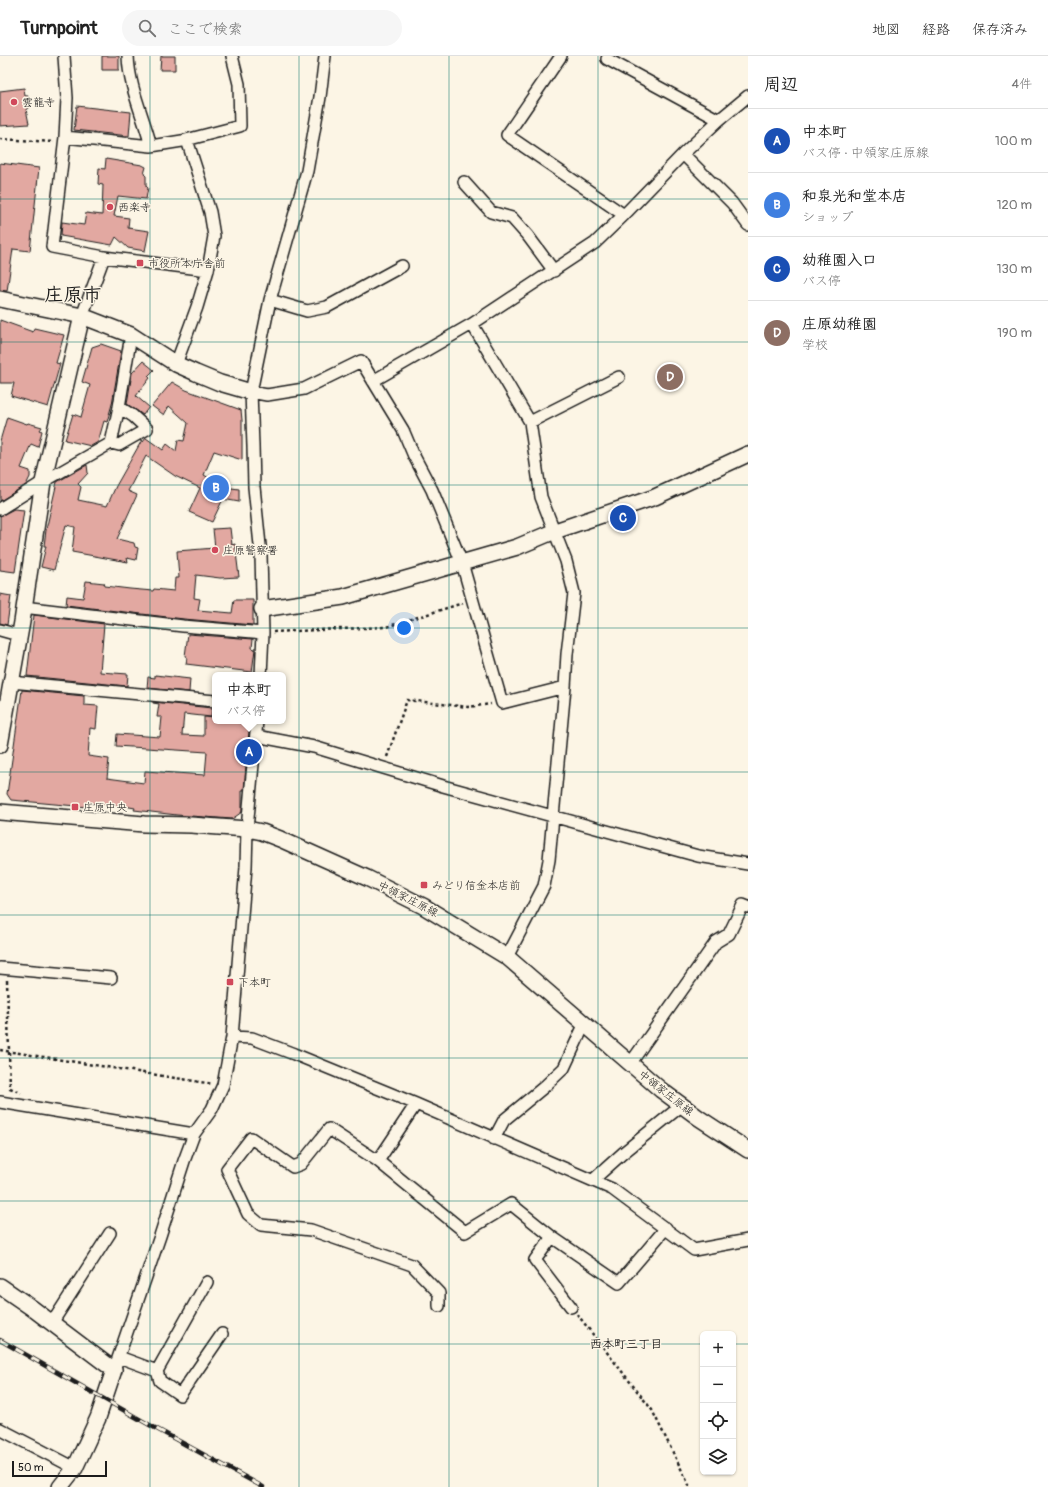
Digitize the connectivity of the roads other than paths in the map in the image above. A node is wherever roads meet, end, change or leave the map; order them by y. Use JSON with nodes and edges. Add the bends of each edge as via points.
{"nodes":[{"id":1,"x":64,"y":56,"type":"edge"},
{"id":2,"x":128,"y":56,"type":"edge"},
{"id":3,"x":232,"y":56,"type":"edge"},
{"id":4,"x":325,"y":56,"type":"edge"},
{"id":5,"x":561,"y":56,"type":"edge"},
{"id":6,"x":607,"y":59,"type":"dead end"},
{"id":7,"x":748,"y":96,"type":"edge"},
{"id":8,"x":719,"y":120,"type":"junction"},
{"id":9,"x":65,"y":140,"type":"junction"},
{"id":10,"x":187,"y":140,"type":"junction"},
{"id":11,"x":151,"y":146,"type":"junction"},
{"id":12,"x":683,"y":154,"type":"junction"},
{"id":13,"x":464,"y":182,"type":"dead end"},
{"id":14,"x":624,"y":215,"type":"junction"},
{"id":15,"x":748,"y":225,"type":"edge"},
{"id":16,"x":104,"y":257,"type":"junction"},
{"id":17,"x":402,"y":266,"type":"dead end"},
{"id":18,"x":208,"y":270,"type":"junction"},
{"id":19,"x":554,"y":271,"type":"junction"},
{"id":20,"x":0,"y":299,"type":"edge"},
{"id":21,"x":270,"y":300,"type":"junction"},
{"id":22,"x":82,"y":316,"type":"junction"},
{"id":23,"x":472,"y":324,"type":"junction"},
{"id":24,"x":130,"y":335,"type":"junction"},
{"id":25,"x":176,"y":364,"type":"junction"},
{"id":26,"x":619,"y":377,"type":"dead end"},
{"id":27,"x":373,"y":381,"type":"junction"},
{"id":28,"x":250,"y":392,"type":"junction"},
{"id":29,"x":119,"y":407,"type":"junction"},
{"id":30,"x":530,"y":422,"type":"junction"},
{"id":31,"x":111,"y":443,"type":"junction"},
{"id":32,"x":748,"y":454,"type":"edge"},
{"id":33,"x":43,"y":482,"type":"junction"},
{"id":34,"x":0,"y":509,"type":"edge"},
{"id":35,"x":555,"y":531,"type":"junction"},
{"id":36,"x":462,"y":563,"type":"junction"},
{"id":37,"x":23,"y":607,"type":"junction"},
{"id":38,"x":262,"y":609,"type":"junction"},
{"id":39,"x":0,"y":630,"type":"edge"},
{"id":40,"x":263,"y":632,"type":"junction"},
{"id":41,"x":18,"y":635,"type":"junction"},
{"id":42,"x":261,"y":672,"type":"edge"},
{"id":43,"x":11,"y":682,"type":"junction"},
{"id":44,"x":565,"y":687,"type":"junction"},
{"id":45,"x":212,"y":701,"type":"edge"},
{"id":46,"x":257,"y":724,"type":"edge"},
{"id":47,"x":256,"y":736,"type":"junction"},
{"id":48,"x":0,"y":745,"type":"edge"},
{"id":49,"x":0,"y":812,"type":"edge"},
{"id":50,"x":553,"y":816,"type":"junction"},
{"id":51,"x":247,"y":829,"type":"junction"},
{"id":52,"x":748,"y":864,"type":"edge"},
{"id":53,"x":748,"y":907,"type":"edge"},
{"id":54,"x":507,"y":957,"type":"junction"},
{"id":55,"x":4,"y":969,"type":"edge"},
{"id":56,"x":111,"y":978,"type":"dead end"},
{"id":57,"x":585,"y":1024,"type":"junction"},
{"id":58,"x":232,"y":1037,"type":"junction"},
{"id":59,"x":630,"y":1064,"type":"junction"},
{"id":60,"x":0,"y":1102,"type":"edge"},
{"id":61,"x":416,"y":1104,"type":"junction"},
{"id":62,"x":682,"y":1106,"type":"junction"},
{"id":63,"x":194,"y":1134,"type":"junction"},
{"id":64,"x":494,"y":1139,"type":"junction"},
{"id":65,"x":748,"y":1150,"type":"edge"},
{"id":66,"x":378,"y":1161,"type":"junction"},
{"id":67,"x":593,"y":1180,"type":"junction"},
{"id":68,"x":666,"y":1228,"type":"junction"},
{"id":69,"x":110,"y":1233,"type":"dead end"},
{"id":70,"x":552,"y":1237,"type":"junction"},
{"id":71,"x":748,"y":1240,"type":"edge"},
{"id":72,"x":207,"y":1282,"type":"dead end"},
{"id":73,"x":0,"y":1286,"type":"edge"},
{"id":74,"x":439,"y":1306,"type":"dead end"},
{"id":75,"x":571,"y":1307,"type":"road end"},
{"id":76,"x":52,"y":1323,"type":"junction"},
{"id":77,"x":222,"y":1334,"type":"dead end"},
{"id":78,"x":117,"y":1364,"type":"junction"},
{"id":79,"x":157,"y":1371,"type":"junction"},
{"id":80,"x":0,"y":1429,"type":"edge"},
{"id":81,"x":75,"y":1468,"type":"junction"},
{"id":82,"x":60,"y":1487,"type":"edge"}],
"edges":[{"from":1,"to":9,"type":"street","via":[[67,98]]},
{"from":2,"to":11,"type":"street","via":[[129,72]]},
{"from":3,"to":10,"type":"street","via":[[239,84],[240,126]]},
{"from":4,"to":21,"type":"street","via":[[307,171]]},
{"from":5,"to":14,"type":"street","via":[[507,134]]},
{"from":6,"to":8,"type":"street"},
{"from":7,"to":8,"type":"street"},
{"from":8,"to":12,"type":"street"},
{"from":9,"to":11,"type":"street"},
{"from":9,"to":16,"type":"street","via":[[52,247]]},
{"from":10,"to":11,"type":"street"},
{"from":10,"to":18,"type":"street","via":[[210,212],[214,236]]},
{"from":12,"to":14,"type":"street"},
{"from":12,"to":15,"type":"street","via":[[732,203]]},
{"from":13,"to":19,"type":"street","via":[[491,212],[512,218]]},
{"from":14,"to":19,"type":"street","via":[[595,243]]},
{"from":16,"to":18,"type":"street"},
{"from":16,"to":22,"type":"street"},
{"from":17,"to":21,"type":"street","via":[[327,307],[307,311]]},
{"from":18,"to":25,"type":"street"},
{"from":19,"to":23,"type":"street"},
{"from":20,"to":22,"type":"street"},
{"from":21,"to":28,"type":"street"},
{"from":22,"to":24,"type":"street"},
{"from":22,"to":33,"type":"street"},
{"from":23,"to":27,"type":"street"},
{"from":23,"to":30,"type":"street"},
{"from":24,"to":25,"type":"street"},
{"from":24,"to":29,"type":"street"},
{"from":25,"to":28,"type":"street","via":[[220,383]]},
{"from":26,"to":30,"type":"street"},
{"from":27,"to":28,"type":"street","via":[[361,361],[304,389],[268,395]]},
{"from":27,"to":36,"type":"street","via":[[403,430],[432,490]]},
{"from":28,"to":38,"type":"street"},
{"from":29,"to":31,"type":"street"},
{"from":29,"to":31,"type":"street","via":[[147,429],[119,445]]},
{"from":30,"to":35,"type":"street","via":[[541,497]]},
{"from":31,"to":33,"type":"street"},
{"from":32,"to":35,"type":"street","via":[[655,497]]},
{"from":33,"to":34,"type":"street"},
{"from":33,"to":37,"type":"street"},
{"from":35,"to":36,"type":"street","via":[[517,547]]},
{"from":35,"to":44,"type":"street","via":[[574,593]]},
{"from":36,"to":38,"type":"street","via":[[343,597]]},
{"from":36,"to":44,"type":"street","via":[[502,703]]},
{"from":37,"to":40,"type":"street","via":[[183,626]]},
{"from":37,"to":41,"type":"street"},
{"from":38,"to":40,"type":"street"},
{"from":39,"to":41,"type":"street"},
{"from":40,"to":42,"type":"street"},
{"from":41,"to":43,"type":"street"},
{"from":43,"to":45,"type":"street"},
{"from":43,"to":48,"type":"street"},
{"from":44,"to":50,"type":"street"},
{"from":46,"to":47,"type":"street"},
{"from":47,"to":50,"type":"street","via":[[314,747]]},
{"from":47,"to":51,"type":"street"},
{"from":49,"to":51,"type":"street","name":"中領家庄原線","via":[[115,822]]},
{"from":50,"to":52,"type":"street","via":[[698,856]]},
{"from":50,"to":54,"type":"street","via":[[544,886]]},
{"from":51,"to":54,"type":"street","name":"中領家庄原線","via":[[280,839],[367,878],[423,906]]},
{"from":51,"to":58,"type":"street"},
{"from":53,"to":59,"type":"street","via":[[743,905],[729,934],[716,942]]},
{"from":54,"to":57,"type":"street","name":"中領家庄原線"},
{"from":55,"to":56,"type":"street"},
{"from":57,"to":59,"type":"street","name":"中領家庄原線"},
{"from":57,"to":64,"type":"street","via":[[564,1068],[504,1120]]},
{"from":58,"to":61,"type":"street","via":[[252,1038]]},
{"from":58,"to":63,"type":"street","via":[[223,1085],[212,1109]]},
{"from":59,"to":62,"type":"street","name":"中領家庄原線"},
{"from":60,"to":63,"type":"street"},
{"from":61,"to":64,"type":"street"},
{"from":61,"to":66,"type":"street"},
{"from":62,"to":65,"type":"street","name":"中領家庄原線"},
{"from":62,"to":67,"type":"street"},
{"from":63,"to":78,"type":"street"},
{"from":64,"to":67,"type":"street"},
{"from":66,"to":70,"type":"street","via":[[465,1232],[511,1204]]},
{"from":66,"to":74,"type":"street","via":[[329,1129],[301,1164],[293,1166],[251,1138],[227,1169],[248,1214],[261,1225],[311,1230],[412,1265],[439,1294]]},
{"from":67,"to":68,"type":"street","via":[[612,1189]]},
{"from":68,"to":70,"type":"street","via":[[619,1283]]},
{"from":68,"to":71,"type":"street","via":[[694,1250]]},
{"from":69,"to":76,"type":"street"},
{"from":70,"to":75,"type":"street","via":[[535,1260]]},
{"from":72,"to":79,"type":"street"},
{"from":73,"to":76,"type":"street"},
{"from":76,"to":78,"type":"street"},
{"from":77,"to":79,"type":"street","via":[[180,1395],[160,1381]]},
{"from":78,"to":79,"type":"street"},
{"from":78,"to":81,"type":"street","via":[[98,1418]]},
{"from":80,"to":81,"type":"street"},
{"from":81,"to":82,"type":"street"}]}
